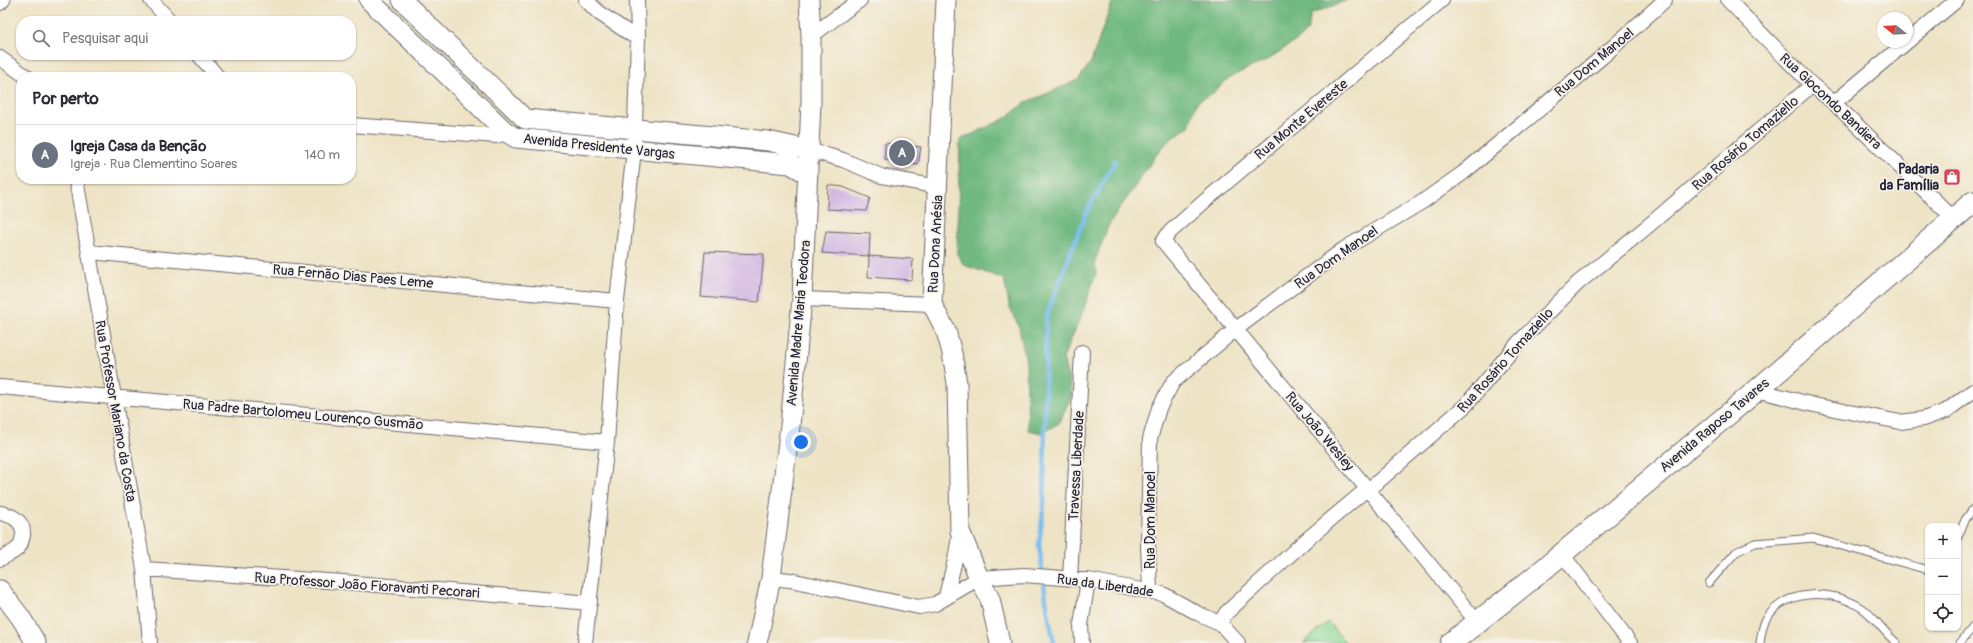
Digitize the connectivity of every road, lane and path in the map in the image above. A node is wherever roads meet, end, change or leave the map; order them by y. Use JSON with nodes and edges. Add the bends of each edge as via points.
{"nodes":[{"id":1,"x":3,"y":0,"type":"edge"},
{"id":2,"x":151,"y":0,"type":"edge"},
{"id":3,"x":369,"y":0,"type":"edge"},
{"id":4,"x":402,"y":0,"type":"edge"},
{"id":5,"x":586,"y":0,"type":"edge"},
{"id":6,"x":637,"y":0,"type":"edge"},
{"id":7,"x":809,"y":0,"type":"edge"},
{"id":8,"x":860,"y":0,"type":"edge"},
{"id":9,"x":946,"y":0,"type":"edge"},
{"id":10,"x":1442,"y":0,"type":"edge"},
{"id":11,"x":1665,"y":0,"type":"edge"},
{"id":12,"x":1728,"y":0,"type":"edge"},
{"id":13,"x":1957,"y":0,"type":"edge"},
{"id":14,"x":0,"y":3,"type":"edge"},
{"id":15,"x":165,"y":16,"type":"edge"},
{"id":16,"x":811,"y":36,"type":"junction"},
{"id":17,"x":638,"y":39,"type":"junction"},
{"id":18,"x":0,"y":58,"type":"edge"},
{"id":19,"x":203,"y":60,"type":"edge"},
{"id":20,"x":20,"y":72,"type":"edge"},
{"id":21,"x":214,"y":72,"type":"edge"},
{"id":22,"x":1812,"y":85,"type":"junction"},
{"id":23,"x":1834,"y":103,"type":"junction"},
{"id":24,"x":356,"y":125,"type":"edge"},
{"id":25,"x":635,"y":129,"type":"junction"},
{"id":26,"x":506,"y":132,"type":"junction"},
{"id":27,"x":634,"y":150,"type":"junction"},
{"id":28,"x":809,"y":150,"type":"junction"},
{"id":29,"x":808,"y":174,"type":"junction"},
{"id":30,"x":77,"y":184,"type":"edge"},
{"id":31,"x":938,"y":186,"type":"junction"},
{"id":32,"x":1973,"y":202,"type":"edge"},
{"id":33,"x":1954,"y":218,"type":"junction"},
{"id":34,"x":1163,"y":242,"type":"joint"},
{"id":35,"x":89,"y":252,"type":"junction"},
{"id":36,"x":802,"y":299,"type":"junction"},
{"id":37,"x":617,"y":301,"type":"junction"},
{"id":38,"x":932,"y":304,"type":"junction"},
{"id":39,"x":1236,"y":329,"type":"junction"},
{"id":40,"x":1082,"y":352,"type":"dead end"},
{"id":41,"x":0,"y":387,"type":"edge"},
{"id":42,"x":1757,"y":390,"type":"junction"},
{"id":43,"x":1973,"y":391,"type":"edge"},
{"id":44,"x":113,"y":396,"type":"junction"},
{"id":45,"x":607,"y":442,"type":"junction"},
{"id":46,"x":1368,"y":488,"type":"junction"},
{"id":47,"x":1973,"y":509,"type":"edge"},
{"id":48,"x":0,"y":513,"type":"edge"},
{"id":49,"x":960,"y":531,"type":"junction"},
{"id":50,"x":1961,"y":531,"type":"edge"},
{"id":51,"x":1562,"y":554,"type":"junction"},
{"id":52,"x":0,"y":559,"type":"edge"},
{"id":53,"x":144,"y":569,"type":"junction"},
{"id":54,"x":1925,"y":570,"type":"edge"},
{"id":55,"x":771,"y":578,"type":"junction"},
{"id":56,"x":979,"y":578,"type":"junction"},
{"id":57,"x":1064,"y":579,"type":"junction"},
{"id":58,"x":1088,"y":580,"type":"junction"},
{"id":59,"x":1709,"y":583,"type":"dead end"},
{"id":60,"x":0,"y":590,"type":"edge"},
{"id":61,"x":1150,"y":590,"type":"junction"},
{"id":62,"x":946,"y":596,"type":"junction"},
{"id":63,"x":590,"y":603,"type":"junction"},
{"id":64,"x":1477,"y":622,"type":"junction"},
{"id":65,"x":1220,"y":623,"type":"junction"},
{"id":66,"x":1973,"y":627,"type":"edge"},
{"id":67,"x":36,"y":643,"type":"edge"},
{"id":68,"x":150,"y":643,"type":"edge"},
{"id":69,"x":585,"y":643,"type":"edge"},
{"id":70,"x":757,"y":643,"type":"edge"},
{"id":71,"x":1000,"y":643,"type":"edge"},
{"id":72,"x":1082,"y":643,"type":"edge"},
{"id":73,"x":1238,"y":643,"type":"edge"},
{"id":74,"x":1451,"y":643,"type":"edge"},
{"id":75,"x":1630,"y":643,"type":"edge"},
{"id":76,"x":1760,"y":643,"type":"edge"},
{"id":77,"x":1896,"y":643,"type":"edge"},
{"id":78,"x":1960,"y":643,"type":"edge"}],
"edges":[{"from":1,"to":14,"type":"street"},
{"from":2,"to":15,"type":"street"},
{"from":3,"to":26,"type":"street","name":"Avenida Presidente Vargas"},
{"from":4,"to":25,"type":"street","name":"Avenida Presidente Vargas","via":[[525,119]]},
{"from":5,"to":17,"type":"street","via":[[599,13]]},
{"from":6,"to":17,"type":"street"},
{"from":7,"to":16,"type":"street","name":"Avenida Madre Maria Teodora"},
{"from":8,"to":16,"type":"street"},
{"from":9,"to":31,"type":"street","name":"Rua Dona Anésia"},
{"from":10,"to":34,"type":"street","name":"Rua Monte Evereste","via":[[1206,200],[1170,232]]},
{"from":11,"to":39,"type":"street","name":"Rua Dom Manoel","via":[[1602,57],[1463,173],[1422,202],[1344,249]]},
{"from":12,"to":22,"type":"street","name":"Rua Giocondo Bandiera"},
{"from":13,"to":23,"type":"street"},
{"from":16,"to":28,"type":"street","name":"Avenida Madre Maria Teodora"},
{"from":17,"to":25,"type":"street"},
{"from":18,"to":20,"type":"street"},
{"from":19,"to":21,"type":"street"},
{"from":22,"to":23,"type":"street","name":"Rua Giocondo Bandiera"},
{"from":22,"to":46,"type":"street","name":"Rua Rosário Tomaziello","via":[[1578,283],[1519,342],[1466,405]]},
{"from":23,"to":33,"type":"street","name":"Rua Giocondo Bandiera"},
{"from":24,"to":26,"type":"street","via":[[497,136]]},
{"from":25,"to":27,"type":"street"},
{"from":25,"to":28,"type":"street","name":"Avenida Presidente Vargas","via":[[768,141]]},
{"from":26,"to":27,"type":"street","name":"Avenida Presidente Vargas","via":[[522,140]]},
{"from":27,"to":29,"type":"street","name":"Avenida Presidente Vargas","via":[[790,164]]},
{"from":27,"to":37,"type":"street"},
{"from":28,"to":29,"type":"street","name":"Avenida Madre Maria Teodora"},
{"from":28,"to":31,"type":"street","via":[[843,160],[881,176]]},
{"from":29,"to":36,"type":"street","name":"Avenida Madre Maria Teodora"},
{"from":30,"to":35,"type":"street","name":"Rua Professor Mariano da Costa"},
{"from":31,"to":38,"type":"street","name":"Rua Dona Anésia"},
{"from":32,"to":33,"type":"main road","name":"Avenida Raposo Tavares"},
{"from":33,"to":42,"type":"main road","name":"Avenida Raposo Tavares"},
{"from":34,"to":39,"type":"street","name":"Rua João Wesley"},
{"from":35,"to":37,"type":"street","name":"Rua Fernão Dias Paes Leme"},
{"from":35,"to":44,"type":"street","name":"Rua Professor Mariano da Costa"},
{"from":36,"to":38,"type":"street"},
{"from":36,"to":55,"type":"street","name":"Avenida Madre Maria Teodora","via":[[790,426]]},
{"from":37,"to":45,"type":"street"},
{"from":38,"to":49,"type":"street","name":"Rua Dona Anésia","via":[[946,331],[957,382]]},
{"from":39,"to":46,"type":"street","name":"Rua João Wesley"},
{"from":39,"to":61,"type":"street","name":"Rua Dom Manoel","via":[[1173,382],[1159,408],[1150,438]]},
{"from":40,"to":57,"type":"street","name":"Travessa Liberdade"},
{"from":41,"to":44,"type":"street","name":"Rua Padre Bartolomeu Lourenço Gusmão"},
{"from":42,"to":43,"type":"street","via":[[1814,405],[1900,422],[1946,412]]},
{"from":42,"to":51,"type":"main road","name":"Avenida Raposo Tavares"},
{"from":44,"to":45,"type":"street","name":"Rua Padre Bartolomeu Lourenço Gusmão"},
{"from":44,"to":53,"type":"street","name":"Rua Professor Mariano da Costa"},
{"from":45,"to":63,"type":"street"},
{"from":46,"to":64,"type":"street","name":"Rua João Wesley"},
{"from":46,"to":65,"type":"street","name":"Rua Rosário Tomaziello","via":[[1226,613]]},
{"from":47,"to":50,"type":"lane"},
{"from":48,"to":52,"type":"street","via":[[13,516],[23,528],[22,541],[17,549]]},
{"from":49,"to":56,"type":"street","name":"Rua Dona Anésia"},
{"from":49,"to":62,"type":"street","name":"Rua Dona Anésia"},
{"from":51,"to":64,"type":"main road","name":"Avenida Raposo Tavares"},
{"from":51,"to":75,"type":"street"},
{"from":53,"to":63,"type":"street","name":"Rua Professor João Fioravanti Pecorari","via":[[343,582]]},
{"from":53,"to":68,"type":"street","name":"Rua Professor Mariano da Costa"},
{"from":54,"to":59,"type":"lane","via":[[1813,538],[1755,543],[1736,552]]},
{"from":55,"to":62,"type":"street","via":[[919,607],[935,604]]},
{"from":55,"to":70,"type":"street","name":"Avenida Madre Maria Teodora"},
{"from":56,"to":57,"type":"street","name":"Rua da Liberdade","via":[[1024,576]]},
{"from":56,"to":62,"type":"street"},
{"from":56,"to":71,"type":"street","name":"Rua Dona Anésia","via":[[990,599]]},
{"from":57,"to":58,"type":"street","name":"Rua da Liberdade"},
{"from":58,"to":61,"type":"street","name":"Rua da Liberdade"},
{"from":58,"to":72,"type":"street","via":[[1081,625]]},
{"from":60,"to":67,"type":"street"},
{"from":61,"to":65,"type":"street","name":"Rua da Liberdade"},
{"from":63,"to":69,"type":"street"},
{"from":64,"to":74,"type":"main road","name":"Avenida Raposo Tavares"},
{"from":65,"to":73,"type":"street","name":"Rua da Liberdade"},
{"from":66,"to":78,"type":"lane"},
{"from":76,"to":77,"type":"lane","via":[[1765,620],[1774,609],[1790,598],[1818,594],[1844,600],[1862,608]]}]}
